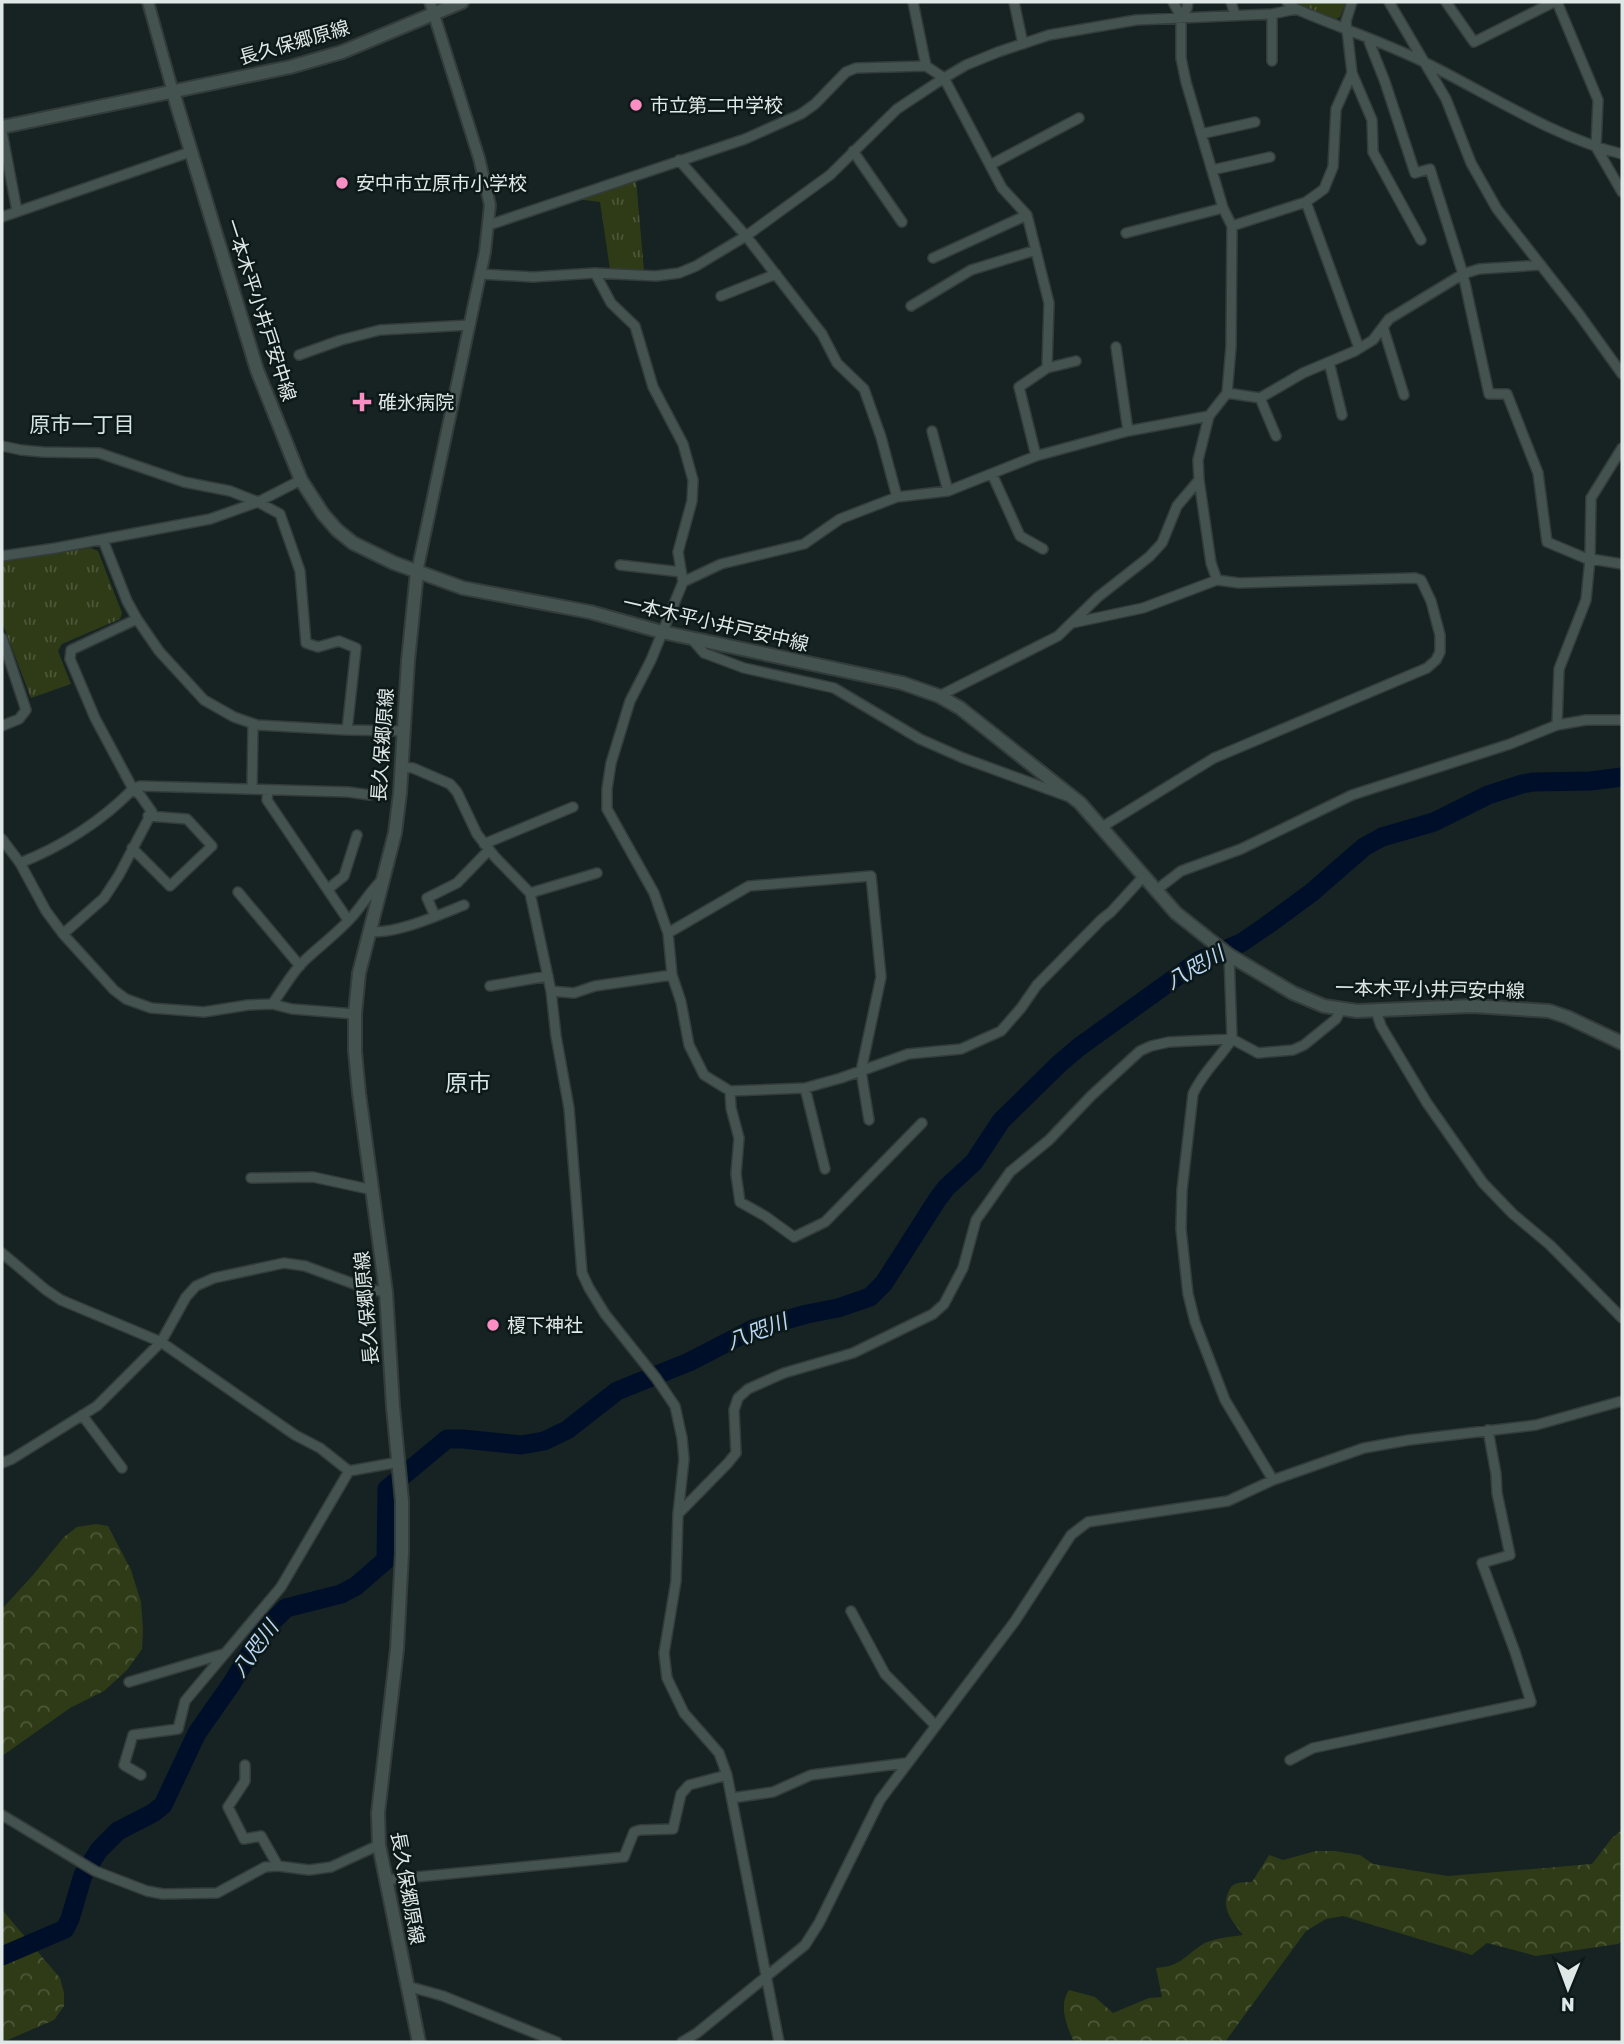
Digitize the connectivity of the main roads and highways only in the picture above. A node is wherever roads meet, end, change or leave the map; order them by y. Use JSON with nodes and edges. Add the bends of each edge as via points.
{"nodes":[{"id":1,"x":462,"y":2,"type":"edge"},
{"id":2,"x":432,"y":7,"type":"edge"},
{"id":3,"x":173,"y":92,"type":"junction"},
{"id":4,"x":2,"y":129,"type":"edge"},
{"id":5,"x":416,"y":572,"type":"junction"},
{"id":6,"x":1622,"y":1043,"type":"edge"},
{"id":7,"x":419,"y":2042,"type":"edge"}],
"edges":[{"from":1,"to":2,"type":"main road","name":"長久保郷原線"},
{"from":2,"to":3,"type":"main road","name":"長久保郷原線","via":[[342,52]]},
{"from":3,"to":4,"type":"main road"},
{"from":3,"to":5,"type":"main road","name":"一本木平小井戸安中線","via":[[257,370],[301,480],[323,514],[353,543]]},
{"from":5,"to":6,"type":"main road","name":"一本木平小井戸安中線","via":[[463,588],[590,612],[939,696],[1075,799],[1155,891],[1204,937],[1293,993],[1341,1009],[1472,1006],[1549,1010]]},
{"from":5,"to":7,"type":"main road","name":"長久保郷原線","via":[[394,832],[359,973],[355,1051],[386,1292],[402,1501],[397,1649],[378,1813],[379,1845]]}]}
